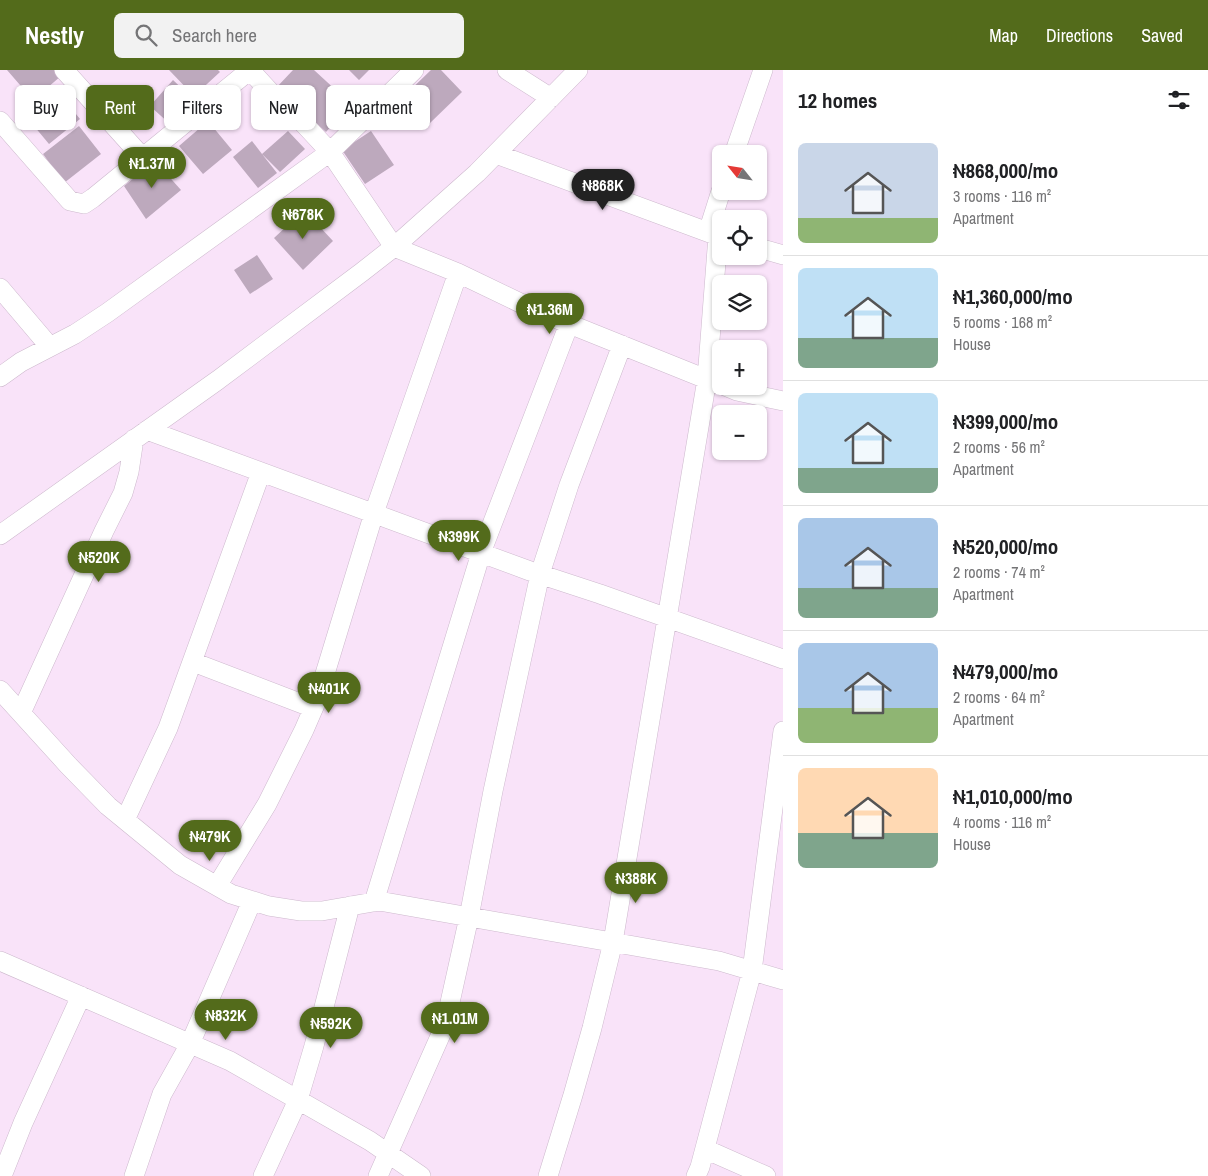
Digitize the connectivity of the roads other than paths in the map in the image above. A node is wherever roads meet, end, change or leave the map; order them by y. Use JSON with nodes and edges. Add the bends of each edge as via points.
{"nodes":[{"id":1,"x":64,"y":70,"type":"edge"},
{"id":2,"x":250,"y":70,"type":"edge"},
{"id":3,"x":414,"y":70,"type":"edge"},
{"id":4,"x":507,"y":70,"type":"edge"},
{"id":5,"x":578,"y":70,"type":"edge"},
{"id":6,"x":763,"y":70,"type":"edge"},
{"id":7,"x":551,"y":98,"type":"junction"},
{"id":8,"x":0,"y":121,"type":"edge"},
{"id":9,"x":737,"y":145,"type":"edge"},
{"id":10,"x":330,"y":152,"type":"junction"},
{"id":11,"x":496,"y":154,"type":"junction"},
{"id":12,"x":144,"y":158,"type":"junction"},
{"id":13,"x":712,"y":234,"type":"edge"},
{"id":14,"x":394,"y":247,"type":"junction"},
{"id":15,"x":767,"y":250,"type":"edge"},
{"id":16,"x":783,"y":255,"type":"edge"},
{"id":17,"x":716,"y":265,"type":"edge"},
{"id":18,"x":458,"y":273,"type":"junction"},
{"id":19,"x":0,"y":288,"type":"edge"},
{"id":20,"x":569,"y":324,"type":"junction"},
{"id":21,"x":715,"y":340,"type":"edge"},
{"id":22,"x":622,"y":345,"type":"junction"},
{"id":23,"x":50,"y":347,"type":"junction"},
{"id":24,"x":0,"y":377,"type":"edge"},
{"id":25,"x":712,"y":381,"type":"edge"},
{"id":26,"x":712,"y":392,"type":"edge"},
{"id":27,"x":754,"y":395,"type":"edge"},
{"id":28,"x":783,"y":401,"type":"edge"},
{"id":29,"x":140,"y":435,"type":"junction"},
{"id":30,"x":262,"y":472,"type":"junction"},
{"id":31,"x":374,"y":513,"type":"junction"},
{"id":32,"x":0,"y":535,"type":"edge"},
{"id":33,"x":481,"y":553,"type":"junction"},
{"id":34,"x":540,"y":574,"type":"junction"},
{"id":35,"x":667,"y":618,"type":"junction"},
{"id":36,"x":783,"y":659,"type":"edge"},
{"id":37,"x":193,"y":662,"type":"junction"},
{"id":38,"x":0,"y":690,"type":"edge"},
{"id":39,"x":313,"y":708,"type":"junction"},
{"id":40,"x":21,"y":713,"type":"junction"},
{"id":41,"x":783,"y":731,"type":"edge"},
{"id":42,"x":125,"y":820,"type":"junction"},
{"id":43,"x":218,"y":886,"type":"junction"},
{"id":44,"x":252,"y":901,"type":"junction"},
{"id":45,"x":374,"y":902,"type":"junction"},
{"id":46,"x":350,"y":906,"type":"junction"},
{"id":47,"x":469,"y":917,"type":"junction"},
{"id":48,"x":613,"y":942,"type":"junction"},
{"id":49,"x":0,"y":961,"type":"edge"},
{"id":50,"x":752,"y":971,"type":"junction"},
{"id":51,"x":783,"y":980,"type":"edge"},
{"id":52,"x":81,"y":996,"type":"junction"},
{"id":53,"x":190,"y":1044,"type":"junction"},
{"id":54,"x":298,"y":1100,"type":"junction"},
{"id":55,"x":705,"y":1149,"type":"junction"},
{"id":56,"x":389,"y":1153,"type":"junction"},
{"id":57,"x":2,"y":1176,"type":"edge"},
{"id":58,"x":134,"y":1176,"type":"edge"},
{"id":59,"x":264,"y":1176,"type":"edge"},
{"id":60,"x":378,"y":1176,"type":"edge"},
{"id":61,"x":421,"y":1176,"type":"edge"},
{"id":62,"x":548,"y":1176,"type":"edge"},
{"id":63,"x":696,"y":1176,"type":"edge"},
{"id":64,"x":766,"y":1176,"type":"edge"}],
"edges":[{"from":1,"to":12,"type":"street"},
{"from":2,"to":10,"type":"street"},
{"from":2,"to":12,"type":"street"},
{"from":3,"to":10,"type":"street"},
{"from":4,"to":7,"type":"street"},
{"from":5,"to":7,"type":"street"},
{"from":6,"to":9,"type":"street"},
{"from":7,"to":11,"type":"street"},
{"from":8,"to":12,"type":"street","via":[[70,201],[84,204]]},
{"from":10,"to":14,"type":"street"},
{"from":10,"to":23,"type":"street","via":[[107,314]]},
{"from":11,"to":13,"type":"street"},
{"from":11,"to":14,"type":"street"},
{"from":14,"to":18,"type":"street"},
{"from":14,"to":29,"type":"street"},
{"from":15,"to":16,"type":"street"},
{"from":17,"to":21,"type":"street"},
{"from":18,"to":20,"type":"street"},
{"from":18,"to":31,"type":"street"},
{"from":19,"to":23,"type":"street"},
{"from":20,"to":22,"type":"street"},
{"from":20,"to":33,"type":"street"},
{"from":22,"to":25,"type":"street"},
{"from":22,"to":34,"type":"street","via":[[569,485]]},
{"from":23,"to":24,"type":"street"},
{"from":26,"to":35,"type":"street"},
{"from":27,"to":28,"type":"street"},
{"from":29,"to":30,"type":"street"},
{"from":29,"to":32,"type":"street"},
{"from":29,"to":40,"type":"street","via":[[123,493]]},
{"from":30,"to":31,"type":"street"},
{"from":30,"to":37,"type":"street"},
{"from":31,"to":33,"type":"street"},
{"from":31,"to":39,"type":"street"},
{"from":33,"to":34,"type":"street"},
{"from":33,"to":45,"type":"street"},
{"from":34,"to":35,"type":"street"},
{"from":34,"to":47,"type":"street"},
{"from":35,"to":36,"type":"street"},
{"from":35,"to":48,"type":"street"},
{"from":37,"to":39,"type":"street"},
{"from":37,"to":42,"type":"street","via":[[168,728]]},
{"from":38,"to":40,"type":"street"},
{"from":39,"to":43,"type":"street","via":[[267,804]]},
{"from":40,"to":42,"type":"street","via":[[68,765]]},
{"from":41,"to":50,"type":"street"},
{"from":42,"to":43,"type":"street","via":[[180,865]]},
{"from":43,"to":44,"type":"street"},
{"from":44,"to":46,"type":"street","via":[[302,911]]},
{"from":44,"to":53,"type":"street"},
{"from":45,"to":46,"type":"street"},
{"from":45,"to":47,"type":"street"},
{"from":46,"to":54,"type":"street"},
{"from":47,"to":48,"type":"street"},
{"from":47,"to":56,"type":"street","via":[[445,1025]]},
{"from":48,"to":50,"type":"street"},
{"from":48,"to":62,"type":"street","via":[[592,1028]]},
{"from":49,"to":52,"type":"street"},
{"from":50,"to":51,"type":"street"},
{"from":50,"to":55,"type":"street"},
{"from":52,"to":53,"type":"street"},
{"from":52,"to":57,"type":"street"},
{"from":53,"to":54,"type":"street","via":[[230,1061]]},
{"from":53,"to":58,"type":"street","via":[[162,1094]]},
{"from":54,"to":56,"type":"street"},
{"from":54,"to":59,"type":"street"},
{"from":55,"to":63,"type":"street"},
{"from":55,"to":64,"type":"street"},
{"from":56,"to":60,"type":"street"},
{"from":56,"to":61,"type":"street"}]}
